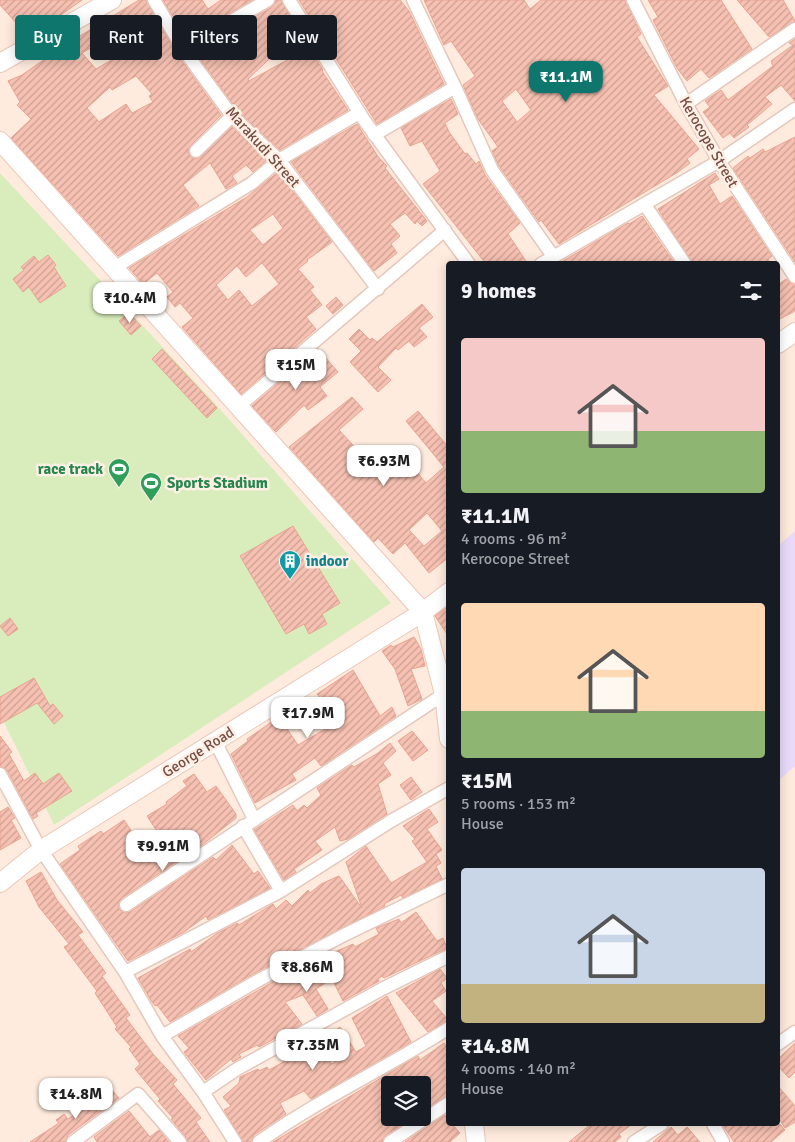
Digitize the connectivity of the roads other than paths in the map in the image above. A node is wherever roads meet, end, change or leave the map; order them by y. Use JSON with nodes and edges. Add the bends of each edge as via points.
{"nodes":[{"id":1,"x":112,"y":0,"type":"edge"},
{"id":2,"x":154,"y":0,"type":"edge"},
{"id":3,"x":268,"y":0,"type":"edge"},
{"id":4,"x":289,"y":0,"type":"edge"},
{"id":5,"x":413,"y":0,"type":"edge"},
{"id":6,"x":632,"y":0,"type":"edge"},
{"id":7,"x":242,"y":15,"type":"edge"},
{"id":8,"x":795,"y":28,"type":"edge"},
{"id":9,"x":172,"y":30,"type":"edge"},
{"id":10,"x":191,"y":60,"type":"edge"},
{"id":11,"x":0,"y":63,"type":"edge"},
{"id":12,"x":456,"y":87,"type":"junction"},
{"id":13,"x":686,"y":104,"type":"junction"},
{"id":14,"x":795,"y":109,"type":"edge"},
{"id":15,"x":359,"y":112,"type":"junction"},
{"id":16,"x":232,"y":116,"type":"junction"},
{"id":17,"x":374,"y":135,"type":"junction"},
{"id":18,"x":0,"y":141,"type":"edge"},
{"id":19,"x":196,"y":151,"type":"dead end"},
{"id":20,"x":279,"y":160,"type":"junction"},
{"id":21,"x":719,"y":161,"type":"junction"},
{"id":22,"x":646,"y":205,"type":"junction"},
{"id":23,"x":445,"y":230,"type":"junction"},
{"id":24,"x":559,"y":258,"type":"edge"},
{"id":25,"x":467,"y":261,"type":"edge"},
{"id":26,"x":683,"y":261,"type":"edge"},
{"id":27,"x":114,"y":268,"type":"junction"},
{"id":28,"x":795,"y":277,"type":"edge"},
{"id":29,"x":378,"y":289,"type":"junction"},
{"id":30,"x":795,"y":332,"type":"edge"},
{"id":31,"x":780,"y":343,"type":"edge"},
{"id":32,"x":238,"y":407,"type":"junction"},
{"id":33,"x":446,"y":594,"type":"edge"},
{"id":34,"x":424,"y":612,"type":"junction"},
{"id":35,"x":444,"y":694,"type":"junction"},
{"id":36,"x":446,"y":712,"type":"edge"},
{"id":37,"x":215,"y":741,"type":"junction"},
{"id":38,"x":0,"y":774,"type":"edge"},
{"id":39,"x":446,"y":790,"type":"edge"},
{"id":40,"x":248,"y":823,"type":"junction"},
{"id":41,"x":41,"y":850,"type":"junction"},
{"id":42,"x":0,"y":884,"type":"edge"},
{"id":43,"x":446,"y":885,"type":"edge"},
{"id":44,"x":281,"y":891,"type":"junction"},
{"id":45,"x":126,"y":905,"type":"dead end"},
{"id":46,"x":446,"y":958,"type":"edge"},
{"id":47,"x":125,"y":972,"type":"junction"},
{"id":48,"x":446,"y":1030,"type":"edge"},
{"id":49,"x":795,"y":1032,"type":"edge"},
{"id":50,"x":162,"y":1036,"type":"junction"},
{"id":51,"x":780,"y":1043,"type":"edge"},
{"id":52,"x":203,"y":1092,"type":"junction"},
{"id":53,"x":446,"y":1105,"type":"edge"},
{"id":54,"x":474,"y":1126,"type":"edge"},
{"id":55,"x":659,"y":1126,"type":"edge"},
{"id":56,"x":714,"y":1126,"type":"edge"},
{"id":57,"x":73,"y":1142,"type":"edge"},
{"id":58,"x":180,"y":1142,"type":"edge"},
{"id":59,"x":235,"y":1142,"type":"edge"},
{"id":60,"x":259,"y":1142,"type":"edge"},
{"id":61,"x":390,"y":1142,"type":"edge"},
{"id":62,"x":476,"y":1142,"type":"edge"},
{"id":63,"x":634,"y":1142,"type":"edge"},
{"id":64,"x":723,"y":1142,"type":"edge"}],
"edges":[{"from":1,"to":11,"type":"main road"},
{"from":2,"to":9,"type":"street","name":"Marakudi Street"},
{"from":3,"to":7,"type":"street"},
{"from":4,"to":15,"type":"street"},
{"from":5,"to":12,"type":"street"},
{"from":6,"to":13,"type":"street","name":"Kerocope Street"},
{"from":8,"to":13,"type":"street"},
{"from":10,"to":16,"type":"street","name":"Marakudi Street"},
{"from":12,"to":17,"type":"street"},
{"from":12,"to":24,"type":"street","via":[[492,170]]},
{"from":13,"to":21,"type":"street","name":"Kerocope Street"},
{"from":14,"to":21,"type":"street"},
{"from":15,"to":17,"type":"street"},
{"from":15,"to":20,"type":"street"},
{"from":16,"to":19,"type":"street"},
{"from":16,"to":20,"type":"street","name":"Marakudi Street"},
{"from":17,"to":23,"type":"street"},
{"from":18,"to":27,"type":"main road"},
{"from":20,"to":27,"type":"street","via":[[252,183]]},
{"from":20,"to":29,"type":"street","name":"Marakudi Street"},
{"from":21,"to":22,"type":"street"},
{"from":21,"to":28,"type":"street","name":"Kerocope Street"},
{"from":22,"to":24,"type":"street"},
{"from":22,"to":26,"type":"street"},
{"from":23,"to":25,"type":"street"},
{"from":23,"to":29,"type":"street"},
{"from":27,"to":32,"type":"main road"},
{"from":29,"to":32,"type":"street"},
{"from":30,"to":31,"type":"main road"},
{"from":32,"to":34,"type":"main road"},
{"from":33,"to":34,"type":"main road","name":"George Road"},
{"from":34,"to":35,"type":"main road"},
{"from":34,"to":37,"type":"main road","name":"George Road"},
{"from":35,"to":36,"type":"main road"},
{"from":35,"to":40,"type":"street"},
{"from":37,"to":40,"type":"street"},
{"from":37,"to":41,"type":"main road","name":"George Road"},
{"from":38,"to":41,"type":"street"},
{"from":39,"to":44,"type":"street"},
{"from":40,"to":44,"type":"street"},
{"from":40,"to":45,"type":"street"},
{"from":41,"to":42,"type":"main road","name":"George Road"},
{"from":41,"to":47,"type":"street"},
{"from":43,"to":50,"type":"street","via":[[266,976]]},
{"from":44,"to":47,"type":"street"},
{"from":46,"to":52,"type":"street","via":[[237,1069]]},
{"from":47,"to":50,"type":"street"},
{"from":48,"to":60,"type":"street","via":[[285,1123]]},
{"from":49,"to":51,"type":"street"},
{"from":50,"to":52,"type":"street"},
{"from":52,"to":59,"type":"street"},
{"from":53,"to":61,"type":"street"},
{"from":54,"to":62,"type":"main road"},
{"from":55,"to":63,"type":"street"},
{"from":56,"to":64,"type":"street"},
{"from":57,"to":58,"type":"street","via":[[138,1094]]}]}
